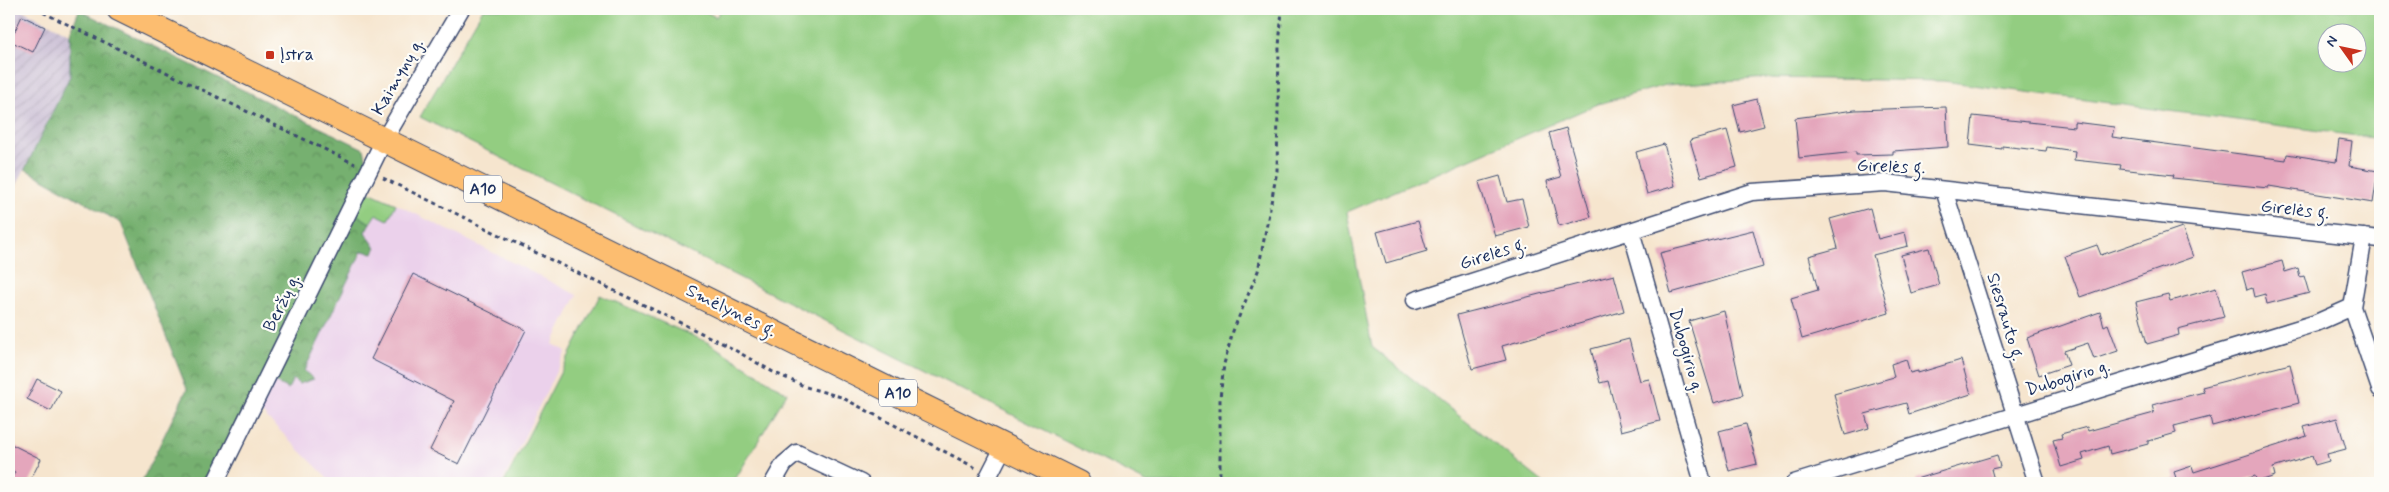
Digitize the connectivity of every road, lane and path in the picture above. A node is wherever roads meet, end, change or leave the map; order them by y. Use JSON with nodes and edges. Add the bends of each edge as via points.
{"nodes":[{"id":1,"x":119,"y":9,"type":"edge"},
{"id":2,"x":461,"y":9,"type":"edge"},
{"id":3,"x":1282,"y":9,"type":"edge"},
{"id":4,"x":384,"y":140,"type":"junction"},
{"id":5,"x":1944,"y":190,"type":"junction"},
{"id":6,"x":1630,"y":231,"type":"junction"},
{"id":7,"x":2372,"y":238,"type":"edge"},
{"id":8,"x":1415,"y":300,"type":"dead end"},
{"id":9,"x":2352,"y":308,"type":"junction"},
{"id":10,"x":726,"y":344,"type":"dead end"},
{"id":11,"x":2380,"y":389,"type":"edge"},
{"id":12,"x":2014,"y":416,"type":"junction"},
{"id":13,"x":1004,"y":446,"type":"junction"},
{"id":14,"x":987,"y":479,"type":"edge"},
{"id":15,"x":216,"y":483,"type":"edge"},
{"id":16,"x":773,"y":483,"type":"edge"},
{"id":17,"x":861,"y":483,"type":"edge"},
{"id":18,"x":1078,"y":483,"type":"edge"},
{"id":19,"x":1218,"y":483,"type":"edge"},
{"id":20,"x":1703,"y":483,"type":"edge"},
{"id":21,"x":1794,"y":483,"type":"edge"},
{"id":22,"x":2037,"y":483,"type":"edge"}],
"edges":[{"from":1,"to":4,"type":"highway","number":"A10"},
{"from":2,"to":4,"type":"street","name":"Kaimynų g."},
{"from":3,"to":19,"type":"path","via":[[1277,171],[1258,271],[1232,331],[1224,364]]},
{"from":4,"to":13,"type":"highway","name":"Smėlynės g.","number":"A10"},
{"from":4,"to":15,"type":"street","name":"Beržų g."},
{"from":5,"to":6,"type":"street","name":"Girelės g.","via":[[1885,183],[1752,192]]},
{"from":5,"to":7,"type":"street","name":"Girelės g."},
{"from":5,"to":12,"type":"street","name":"Siesrauto g."},
{"from":6,"to":8,"type":"street","name":"Girelės g."},
{"from":6,"to":20,"type":"street","name":"Dubogirio g."},
{"from":7,"to":9,"type":"street"},
{"from":9,"to":11,"type":"street"},
{"from":9,"to":12,"type":"street","name":"Dubogirio g.","via":[[2316,323]]},
{"from":10,"to":14,"type":"path","via":[[773,372],[841,397]]},
{"from":12,"to":21,"type":"street","name":"Dubogirio g."},
{"from":12,"to":22,"type":"street","name":"Siesrauto g."},
{"from":13,"to":14,"type":"street"},
{"from":13,"to":18,"type":"highway","name":"Smėlynės g.","number":"A10"},
{"from":16,"to":17,"type":"street","via":[[784,464],[797,453]]}]}
